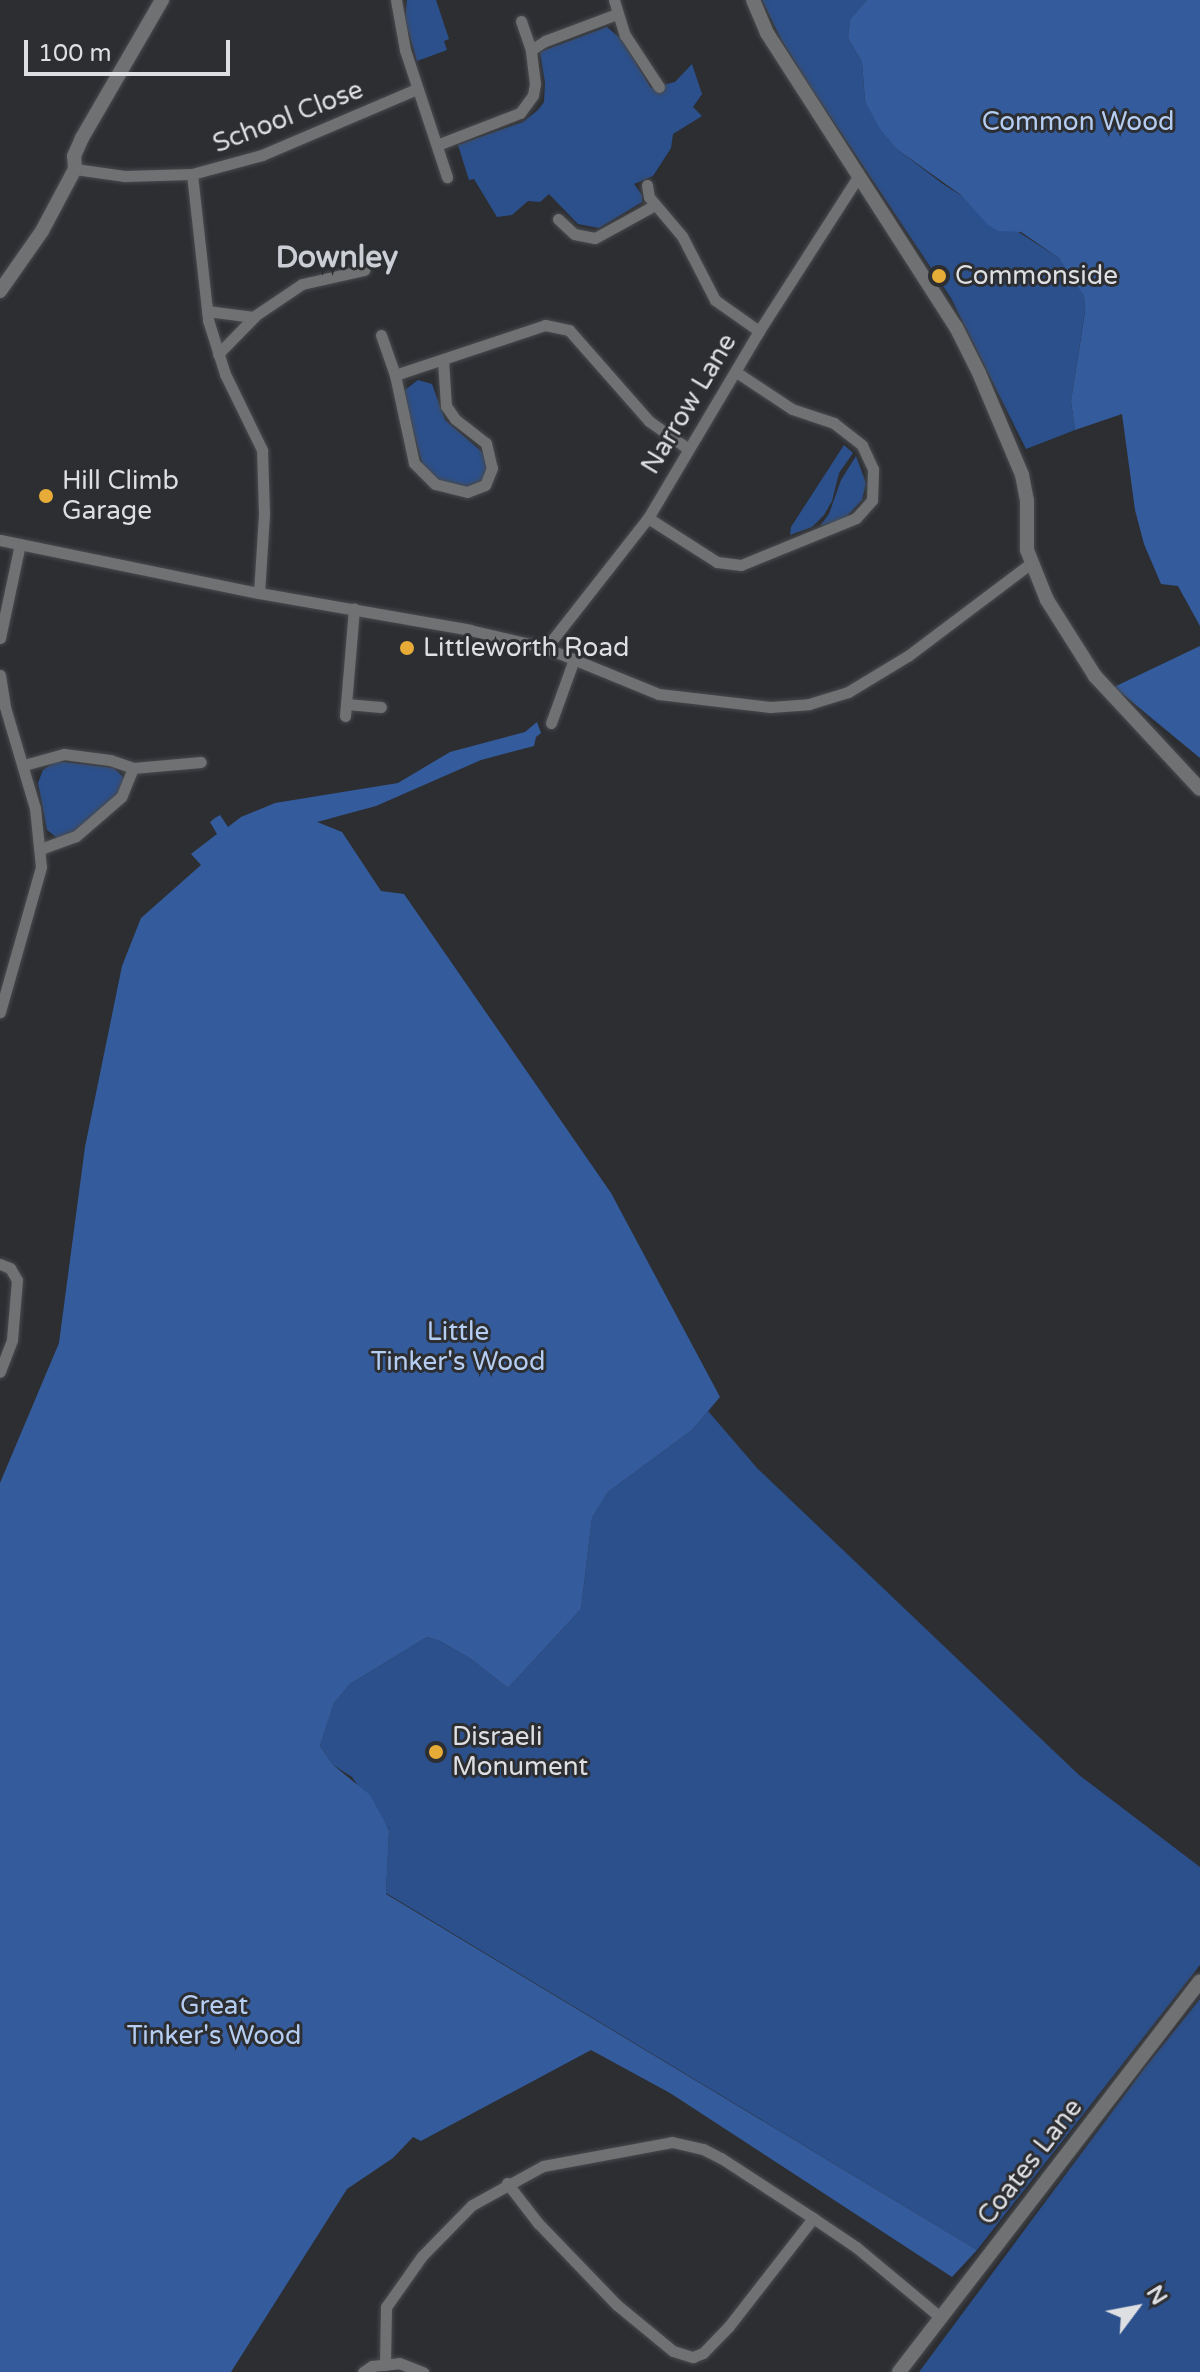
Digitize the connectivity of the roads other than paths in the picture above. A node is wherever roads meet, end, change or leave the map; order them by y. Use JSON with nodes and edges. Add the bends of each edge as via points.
{"nodes":[{"id":1,"x":162,"y":0,"type":"edge"},
{"id":2,"x":396,"y":0,"type":"edge"},
{"id":3,"x":614,"y":0,"type":"edge"},
{"id":4,"x":753,"y":0,"type":"edge"},
{"id":5,"x":617,"y":14,"type":"junction"},
{"id":6,"x":521,"y":21,"type":"dead end"},
{"id":7,"x":531,"y":50,"type":"junction"},
{"id":8,"x":659,"y":87,"type":"dead end"},
{"id":9,"x":417,"y":89,"type":"junction"},
{"id":10,"x":437,"y":145,"type":"junction"},
{"id":11,"x":75,"y":169,"type":"junction"},
{"id":12,"x":192,"y":174,"type":"junction"},
{"id":13,"x":859,"y":175,"type":"junction"},
{"id":14,"x":447,"y":177,"type":"dead end"},
{"id":15,"x":647,"y":185,"type":"dead end"},
{"id":16,"x":655,"y":205,"type":"junction"},
{"id":17,"x":558,"y":219,"type":"dead end"},
{"id":18,"x":364,"y":270,"type":"dead end"},
{"id":19,"x":0,"y":291,"type":"edge"},
{"id":20,"x":207,"y":311,"type":"junction"},
{"id":21,"x":254,"y":317,"type":"junction"},
{"id":22,"x":759,"y":331,"type":"junction"},
{"id":23,"x":381,"y":335,"type":"dead end"},
{"id":24,"x":218,"y":354,"type":"junction"},
{"id":25,"x":443,"y":360,"type":"junction"},
{"id":26,"x":736,"y":372,"type":"junction"},
{"id":27,"x":395,"y":375,"type":"junction"},
{"id":28,"x":687,"y":448,"type":"junction"},
{"id":29,"x":648,"y":518,"type":"junction"},
{"id":30,"x":0,"y":540,"type":"edge"},
{"id":31,"x":20,"y":544,"type":"junction"},
{"id":32,"x":1031,"y":563,"type":"junction"},
{"id":33,"x":259,"y":593,"type":"junction"},
{"id":34,"x":354,"y":608,"type":"junction"},
{"id":35,"x":0,"y":638,"type":"edge"},
{"id":36,"x":546,"y":648,"type":"junction"},
{"id":37,"x":574,"y":659,"type":"junction"},
{"id":38,"x":0,"y":675,"type":"edge"},
{"id":39,"x":381,"y":707,"type":"dead end"},
{"id":40,"x":551,"y":723,"type":"dead end"},
{"id":41,"x":201,"y":762,"type":"dead end"},
{"id":42,"x":24,"y":765,"type":"junction"},
{"id":43,"x":133,"y":768,"type":"junction"},
{"id":44,"x":1200,"y":789,"type":"edge"},
{"id":45,"x":40,"y":849,"type":"junction"},
{"id":46,"x":0,"y":1012,"type":"edge"},
{"id":47,"x":0,"y":1264,"type":"edge"},
{"id":48,"x":0,"y":1372,"type":"edge"},
{"id":49,"x":1200,"y":1981,"type":"edge"},
{"id":50,"x":507,"y":2183,"type":"junction"},
{"id":51,"x":813,"y":2218,"type":"junction"},
{"id":52,"x":940,"y":2317,"type":"junction"},
{"id":53,"x":385,"y":2365,"type":"junction"},
{"id":54,"x":363,"y":2372,"type":"edge"},
{"id":55,"x":423,"y":2372,"type":"edge"},
{"id":56,"x":899,"y":2372,"type":"edge"}],
"edges":[{"from":1,"to":11,"type":"street","via":[[82,138]]},
{"from":2,"to":9,"type":"street"},
{"from":3,"to":5,"type":"street"},
{"from":4,"to":13,"type":"street","via":[[767,33]]},
{"from":5,"to":7,"type":"street"},
{"from":5,"to":8,"type":"street"},
{"from":6,"to":7,"type":"street"},
{"from":7,"to":10,"type":"street","via":[[535,84],[520,113]]},
{"from":9,"to":10,"type":"street"},
{"from":9,"to":12,"type":"street","name":"School Close","via":[[262,155]]},
{"from":10,"to":14,"type":"street"},
{"from":11,"to":12,"type":"street","name":"School Close","via":[[125,176]]},
{"from":11,"to":19,"type":"street","via":[[33,246]]},
{"from":12,"to":20,"type":"street"},
{"from":13,"to":22,"type":"street","name":"Narrow Lane"},
{"from":13,"to":32,"type":"street","via":[[956,327],[979,373],[1022,475]]},
{"from":15,"to":16,"type":"street"},
{"from":16,"to":17,"type":"street","via":[[595,238],[574,234]]},
{"from":16,"to":22,"type":"street","via":[[682,236],[715,300]]},
{"from":18,"to":21,"type":"street","via":[[302,284]]},
{"from":20,"to":21,"type":"street"},
{"from":20,"to":24,"type":"street"},
{"from":21,"to":24,"type":"street"},
{"from":22,"to":26,"type":"street","name":"Narrow Lane"},
{"from":23,"to":27,"type":"street"},
{"from":24,"to":33,"type":"street","via":[[262,450]]},
{"from":25,"to":27,"type":"street"},
{"from":25,"to":27,"type":"street","via":[[446,406],[486,443],[492,456],[485,485],[467,492],[435,484],[414,463]]},
{"from":25,"to":28,"type":"street","via":[[555,324],[581,341],[649,421]]},
{"from":26,"to":28,"type":"street","name":"Narrow Lane"},
{"from":26,"to":29,"type":"street","via":[[792,409],[834,423],[862,445],[873,469],[872,500],[856,518],[741,565],[717,562]]},
{"from":28,"to":29,"type":"street","name":"Narrow Lane"},
{"from":29,"to":36,"type":"street","name":"Narrow Lane"},
{"from":30,"to":31,"type":"street"},
{"from":31,"to":33,"type":"street"},
{"from":31,"to":35,"type":"street"},
{"from":32,"to":37,"type":"street","via":[[878,676],[809,704],[770,707],[659,694]]},
{"from":32,"to":44,"type":"street","via":[[1047,600],[1095,676]]},
{"from":33,"to":34,"type":"street"},
{"from":34,"to":36,"type":"street"},
{"from":34,"to":39,"type":"street","via":[[345,710]]},
{"from":36,"to":37,"type":"street"},
{"from":37,"to":40,"type":"street"},
{"from":38,"to":42,"type":"street"},
{"from":41,"to":43,"type":"street"},
{"from":42,"to":43,"type":"street","via":[[64,754]]},
{"from":42,"to":45,"type":"street"},
{"from":43,"to":45,"type":"street","via":[[121,797],[87,827],[63,843]]},
{"from":45,"to":46,"type":"street","via":[[39,884]]},
{"from":47,"to":48,"type":"street","via":[[17,1280],[12,1340]]},
{"from":49,"to":52,"type":"street","name":"Coates Lane"},
{"from":50,"to":51,"type":"street","via":[[559,2161],[687,2144],[721,2158]]},
{"from":50,"to":51,"type":"street","via":[[617,2305],[673,2351],[693,2357],[729,2326]]},
{"from":50,"to":53,"type":"street","via":[[457,2218],[395,2291],[384,2319]]},
{"from":51,"to":52,"type":"street"},
{"from":52,"to":56,"type":"street","name":"Coates Lane"},
{"from":53,"to":54,"type":"street"},
{"from":53,"to":55,"type":"street","via":[[399,2363]]}]}
